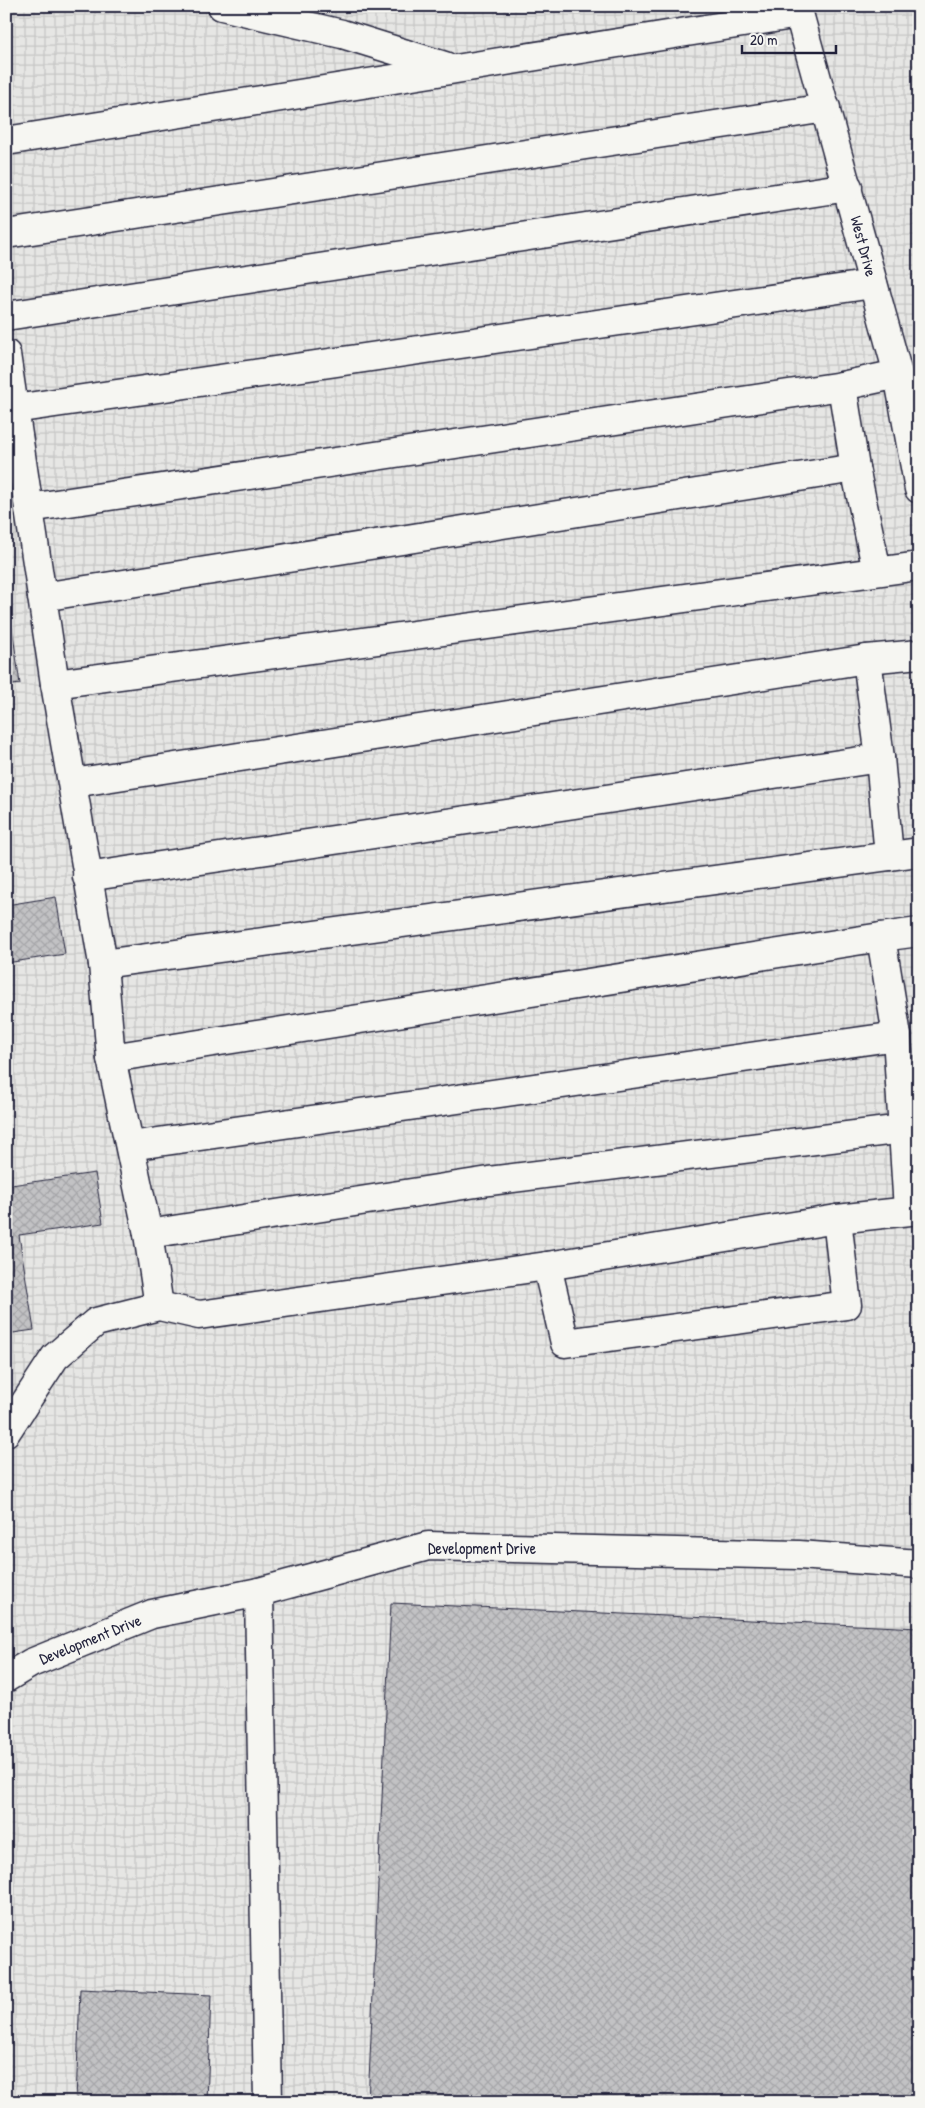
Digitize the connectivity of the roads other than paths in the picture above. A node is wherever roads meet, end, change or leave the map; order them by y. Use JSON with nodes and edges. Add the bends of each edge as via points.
{"nodes":[{"id":1,"x":222,"y":6,"type":"edge"},
{"id":2,"x":798,"y":10,"type":"edge"},
{"id":3,"x":452,"y":68,"type":"junction"},
{"id":4,"x":826,"y":108,"type":"junction"},
{"id":5,"x":6,"y":141,"type":"edge"},
{"id":6,"x":848,"y":187,"type":"junction"},
{"id":7,"x":6,"y":234,"type":"edge"},
{"id":8,"x":873,"y":284,"type":"junction"},
{"id":9,"x":6,"y":316,"type":"edge"},
{"id":10,"x":6,"y":354,"type":"edge"},
{"id":11,"x":898,"y":374,"type":"junction"},
{"id":12,"x":842,"y":386,"type":"junction"},
{"id":13,"x":14,"y":409,"type":"junction"},
{"id":14,"x":855,"y":468,"type":"junction"},
{"id":15,"x":919,"y":489,"type":"edge"},
{"id":16,"x":29,"y":508,"type":"junction"},
{"id":17,"x":919,"y":566,"type":"edge"},
{"id":18,"x":877,"y":572,"type":"junction"},
{"id":19,"x":42,"y":597,"type":"junction"},
{"id":20,"x":919,"y":654,"type":"edge"},
{"id":21,"x":867,"y":659,"type":"junction"},
{"id":22,"x":55,"y":684,"type":"junction"},
{"id":23,"x":880,"y":758,"type":"junction"},
{"id":24,"x":73,"y":783,"type":"junction"},
{"id":25,"x":919,"y":852,"type":"edge"},
{"id":26,"x":889,"y":856,"type":"junction"},
{"id":27,"x":87,"y":877,"type":"junction"},
{"id":28,"x":919,"y":932,"type":"edge"},
{"id":29,"x":881,"y":937,"type":"junction"},
{"id":30,"x":103,"y":964,"type":"junction"},
{"id":31,"x":897,"y":1036,"type":"junction"},
{"id":32,"x":111,"y":1058,"type":"junction"},
{"id":33,"x":903,"y":1129,"type":"junction"},
{"id":34,"x":130,"y":1146,"type":"junction"},
{"id":35,"x":913,"y":1210,"type":"edge"},
{"id":36,"x":836,"y":1219,"type":"junction"},
{"id":37,"x":148,"y":1234,"type":"junction"},
{"id":38,"x":547,"y":1266,"type":"junction"},
{"id":39,"x":160,"y":1306,"type":"junction"},
{"id":40,"x":6,"y":1432,"type":"edge"},
{"id":41,"x":919,"y":1564,"type":"edge"},
{"id":42,"x":259,"y":1592,"type":"junction"},
{"id":43,"x":6,"y":1678,"type":"edge"},
{"id":44,"x":268,"y":2102,"type":"edge"}],
"edges":[{"from":1,"to":3,"type":"street","via":[[342,34]]},
{"from":2,"to":3,"type":"street"},
{"from":2,"to":4,"type":"street","name":"West Drive"},
{"from":3,"to":5,"type":"street"},
{"from":4,"to":6,"type":"street","name":"West Drive"},
{"from":4,"to":7,"type":"street"},
{"from":6,"to":8,"type":"street","name":"West Drive"},
{"from":6,"to":9,"type":"street"},
{"from":8,"to":11,"type":"street","name":"West Drive"},
{"from":8,"to":13,"type":"street"},
{"from":10,"to":13,"type":"street"},
{"from":11,"to":12,"type":"street"},
{"from":11,"to":15,"type":"street","name":"West Drive"},
{"from":12,"to":14,"type":"street"},
{"from":12,"to":16,"type":"street"},
{"from":13,"to":16,"type":"street"},
{"from":14,"to":18,"type":"street"},
{"from":14,"to":19,"type":"street"},
{"from":16,"to":19,"type":"street"},
{"from":17,"to":18,"type":"street"},
{"from":18,"to":22,"type":"street"},
{"from":19,"to":22,"type":"street"},
{"from":20,"to":21,"type":"street"},
{"from":21,"to":23,"type":"street"},
{"from":21,"to":24,"type":"street"},
{"from":22,"to":24,"type":"street"},
{"from":23,"to":26,"type":"street"},
{"from":23,"to":27,"type":"street"},
{"from":24,"to":27,"type":"street"},
{"from":25,"to":26,"type":"street"},
{"from":26,"to":30,"type":"street"},
{"from":27,"to":30,"type":"street"},
{"from":28,"to":29,"type":"street"},
{"from":29,"to":31,"type":"street"},
{"from":29,"to":32,"type":"street"},
{"from":30,"to":32,"type":"street"},
{"from":31,"to":33,"type":"street"},
{"from":31,"to":34,"type":"street"},
{"from":32,"to":34,"type":"street"},
{"from":33,"to":35,"type":"street"},
{"from":33,"to":37,"type":"street","via":[[489,1181]]},
{"from":34,"to":37,"type":"street"},
{"from":35,"to":36,"type":"street"},
{"from":36,"to":38,"type":"street"},
{"from":36,"to":38,"type":"street","via":[[847,1304],[565,1343]]},
{"from":37,"to":39,"type":"street"},
{"from":38,"to":39,"type":"street","via":[[199,1315]]},
{"from":39,"to":40,"type":"street","via":[[96,1322],[55,1357]]},
{"from":41,"to":42,"type":"street","name":"Development Drive","via":[[799,1555],[428,1546]]},
{"from":42,"to":43,"type":"street","name":"Development Drive","via":[[152,1614],[31,1663]]},
{"from":42,"to":44,"type":"street"}]}
